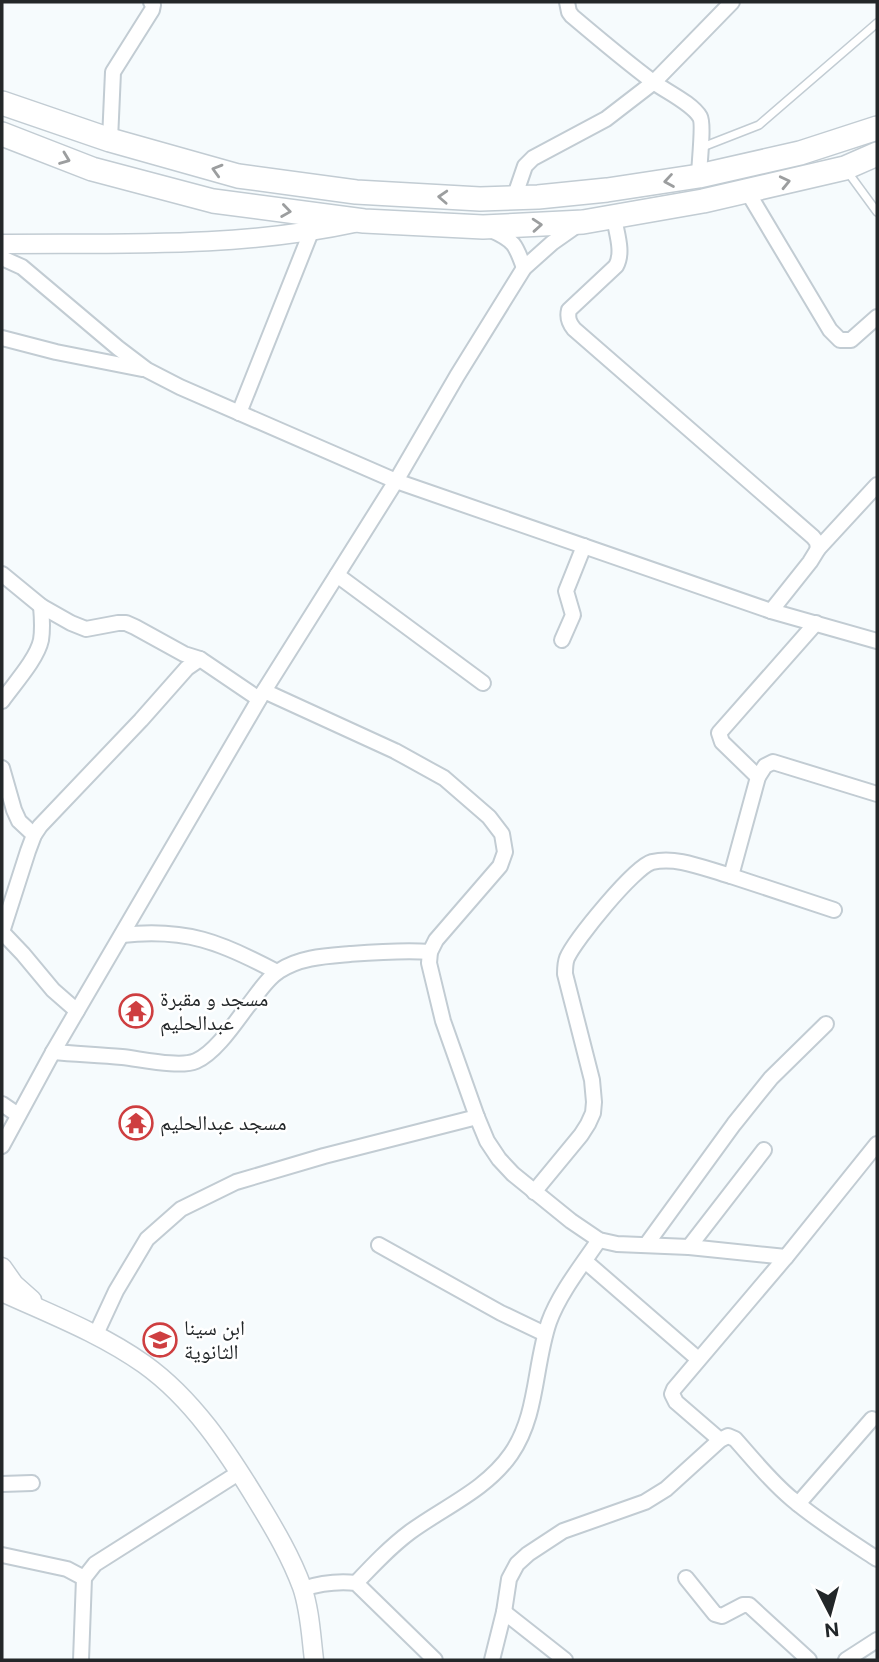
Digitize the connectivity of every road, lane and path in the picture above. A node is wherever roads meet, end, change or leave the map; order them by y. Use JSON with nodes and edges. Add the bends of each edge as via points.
{"nodes":[{"id":1,"x":151,"y":2,"type":"edge"},
{"id":2,"x":567,"y":2,"type":"edge"},
{"id":3,"x":732,"y":2,"type":"edge"},
{"id":4,"x":877,"y":23,"type":"edge"},
{"id":5,"x":654,"y":82,"type":"junction"},
{"id":6,"x":2,"y":103,"type":"edge"},
{"id":7,"x":877,"y":128,"type":"edge"},
{"id":8,"x":2,"y":134,"type":"edge"},
{"id":9,"x":110,"y":140,"type":"junction"},
{"id":10,"x":700,"y":148,"type":"junction"},
{"id":11,"x":877,"y":154,"type":"edge"},
{"id":12,"x":845,"y":168,"type":"junction"},
{"id":13,"x":699,"y":176,"type":"junction"},
{"id":14,"x":747,"y":191,"type":"junction"},
{"id":15,"x":514,"y":198,"type":"junction"},
{"id":16,"x":877,"y":212,"type":"edge"},
{"id":17,"x":614,"y":217,"type":"junction"},
{"id":18,"x":364,"y":221,"type":"junction"},
{"id":19,"x":583,"y":222,"type":"junction"},
{"id":20,"x":483,"y":227,"type":"junction"},
{"id":21,"x":311,"y":232,"type":"junction"},
{"id":22,"x":2,"y":244,"type":"edge"},
{"id":23,"x":2,"y":258,"type":"edge"},
{"id":24,"x":524,"y":268,"type":"junction"},
{"id":25,"x":877,"y":317,"type":"edge"},
{"id":26,"x":2,"y":338,"type":"edge"},
{"id":27,"x":147,"y":370,"type":"junction"},
{"id":28,"x":239,"y":413,"type":"junction"},
{"id":29,"x":396,"y":481,"type":"junction"},
{"id":30,"x":877,"y":485,"type":"edge"},
{"id":31,"x":584,"y":546,"type":"junction"},
{"id":32,"x":817,"y":549,"type":"junction"},
{"id":33,"x":2,"y":574,"type":"edge"},
{"id":34,"x":337,"y":575,"type":"junction"},
{"id":35,"x":41,"y":606,"type":"junction"},
{"id":36,"x":771,"y":611,"type":"junction"},
{"id":37,"x":816,"y":623,"type":"junction"},
{"id":38,"x":562,"y":640,"type":"dead end"},
{"id":39,"x":877,"y":641,"type":"edge"},
{"id":40,"x":200,"y":659,"type":"junction"},
{"id":41,"x":484,"y":682,"type":"dead end"},
{"id":42,"x":262,"y":695,"type":"junction"},
{"id":43,"x":2,"y":701,"type":"edge"},
{"id":44,"x":2,"y":768,"type":"edge"},
{"id":45,"x":758,"y":776,"type":"junction"},
{"id":46,"x":877,"y":794,"type":"edge"},
{"id":47,"x":34,"y":835,"type":"junction"},
{"id":48,"x":730,"y":876,"type":"junction"},
{"id":49,"x":834,"y":910,"type":"dead end"},
{"id":50,"x":2,"y":932,"type":"edge"},
{"id":51,"x":122,"y":935,"type":"junction"},
{"id":52,"x":430,"y":952,"type":"junction"},
{"id":53,"x":276,"y":972,"type":"junction"},
{"id":54,"x":77,"y":1011,"type":"junction"},
{"id":55,"x":826,"y":1024,"type":"dead end"},
{"id":56,"x":53,"y":1052,"type":"junction"},
{"id":57,"x":2,"y":1104,"type":"edge"},
{"id":58,"x":18,"y":1115,"type":"junction"},
{"id":59,"x":477,"y":1117,"type":"junction"},
{"id":60,"x":877,"y":1144,"type":"edge"},
{"id":61,"x":2,"y":1146,"type":"edge"},
{"id":62,"x":764,"y":1150,"type":"dead end"},
{"id":63,"x":534,"y":1192,"type":"junction"},
{"id":64,"x":598,"y":1240,"type":"junction"},
{"id":65,"x":379,"y":1245,"type":"dead end"},
{"id":66,"x":646,"y":1245,"type":"junction"},
{"id":67,"x":689,"y":1247,"type":"junction"},
{"id":68,"x":786,"y":1257,"type":"junction"},
{"id":69,"x":585,"y":1261,"type":"junction"},
{"id":70,"x":2,"y":1267,"type":"edge"},
{"id":71,"x":2,"y":1292,"type":"edge"},
{"id":72,"x":23,"y":1301,"type":"junction"},
{"id":73,"x":2,"y":1307,"type":"edge"},
{"id":74,"x":45,"y":1311,"type":"junction"},
{"id":75,"x":96,"y":1334,"type":"junction"},
{"id":76,"x":545,"y":1334,"type":"junction"},
{"id":77,"x":698,"y":1359,"type":"junction"},
{"id":78,"x":872,"y":1419,"type":"dead end"},
{"id":79,"x":720,"y":1440,"type":"junction"},
{"id":80,"x":240,"y":1472,"type":"junction"},
{"id":81,"x":32,"y":1483,"type":"dead end"},
{"id":82,"x":2,"y":1484,"type":"edge"},
{"id":83,"x":798,"y":1504,"type":"junction"},
{"id":84,"x":2,"y":1555,"type":"edge"},
{"id":85,"x":877,"y":1559,"type":"edge"},
{"id":86,"x":84,"y":1578,"type":"junction"},
{"id":87,"x":686,"y":1578,"type":"dead end"},
{"id":88,"x":356,"y":1583,"type":"junction"},
{"id":89,"x":303,"y":1589,"type":"junction"},
{"id":90,"x":504,"y":1612,"type":"junction"},
{"id":91,"x":877,"y":1640,"type":"edge"},
{"id":92,"x":80,"y":1660,"type":"edge"},
{"id":93,"x":313,"y":1660,"type":"edge"},
{"id":94,"x":435,"y":1660,"type":"edge"},
{"id":95,"x":492,"y":1660,"type":"edge"},
{"id":96,"x":565,"y":1660,"type":"edge"},
{"id":97,"x":809,"y":1660,"type":"edge"},
{"id":98,"x":846,"y":1660,"type":"edge"}],
"edges":[{"from":1,"to":9,"type":"street","via":[[152,10],[113,72]]},
{"from":2,"to":5,"type":"street","via":[[572,16]]},
{"from":3,"to":5,"type":"street"},
{"from":4,"to":10,"type":"lane","via":[[759,125]]},
{"from":5,"to":10,"type":"street","via":[[699,115]]},
{"from":5,"to":15,"type":"street","via":[[606,120],[533,158],[525,166]]},
{"from":6,"to":9,"type":"main road"},
{"from":7,"to":13,"type":"main road","via":[[800,153]]},
{"from":8,"to":18,"type":"main road","one_way":true,"via":[[92,169],[213,201]]},
{"from":15,"to":9,"type":"main road","one_way":true,"via":[[356,192],[238,176]]},
{"from":10,"to":13,"type":"street"},
{"from":11,"to":12,"type":"main road"},
{"from":14,"to":12,"type":"main road","one_way":true},
{"from":12,"to":16,"type":"lane"},
{"from":13,"to":15,"type":"main road","one_way":true},
{"from":14,"to":17,"type":"main road"},
{"from":14,"to":25,"type":"street","via":[[840,340],[851,340]]},
{"from":17,"to":19,"type":"main road"},
{"from":17,"to":32,"type":"street","via":[[619,261],[569,310],[569,322],[813,537]]},
{"from":18,"to":20,"type":"main road"},
{"from":18,"to":21,"type":"street"},
{"from":20,"to":19,"type":"main road","one_way":true},
{"from":19,"to":24,"type":"street"},
{"from":20,"to":24,"type":"street","via":[[513,242]]},
{"from":21,"to":22,"type":"street","via":[[196,242]]},
{"from":21,"to":28,"type":"street"},
{"from":23,"to":27,"type":"street","via":[[22,267]]},
{"from":24,"to":29,"type":"street"},
{"from":26,"to":27,"type":"street"},
{"from":27,"to":28,"type":"street"},
{"from":28,"to":29,"type":"street"},
{"from":29,"to":31,"type":"street"},
{"from":29,"to":34,"type":"street"},
{"from":30,"to":32,"type":"street"},
{"from":31,"to":36,"type":"street"},
{"from":31,"to":38,"type":"street","via":[[566,592],[573,615]]},
{"from":32,"to":36,"type":"street"},
{"from":33,"to":35,"type":"street"},
{"from":34,"to":41,"type":"street"},
{"from":34,"to":42,"type":"street"},
{"from":35,"to":40,"type":"street","via":[[86,629],[118,623],[135,626]]},
{"from":35,"to":43,"type":"street","via":[[41,642]]},
{"from":36,"to":37,"type":"street"},
{"from":37,"to":39,"type":"street"},
{"from":37,"to":45,"type":"street","via":[[719,733],[722,742]]},
{"from":40,"to":42,"type":"street"},
{"from":40,"to":47,"type":"street"},
{"from":42,"to":51,"type":"street"},
{"from":42,"to":52,"type":"street","via":[[395,751],[444,778],[502,834],[505,852],[500,866]]},
{"from":44,"to":47,"type":"street","via":[[19,821]]},
{"from":45,"to":46,"type":"street","via":[[774,762]]},
{"from":45,"to":48,"type":"street"},
{"from":47,"to":50,"type":"street"},
{"from":48,"to":49,"type":"street"},
{"from":48,"to":63,"type":"street","via":[[668,860],[645,865],[571,951],[565,974],[592,1080],[593,1113],[581,1135]]},
{"from":50,"to":54,"type":"street"},
{"from":51,"to":53,"type":"street","via":[[186,935],[234,950]]},
{"from":51,"to":54,"type":"street"},
{"from":52,"to":53,"type":"street","via":[[397,950],[307,958]]},
{"from":52,"to":59,"type":"street","via":[[443,1021]]},
{"from":53,"to":56,"type":"street","via":[[233,1026],[196,1061]]},
{"from":54,"to":56,"type":"street"},
{"from":55,"to":66,"type":"street","via":[[771,1078]]},
{"from":56,"to":58,"type":"street"},
{"from":57,"to":58,"type":"street"},
{"from":58,"to":61,"type":"street"},
{"from":59,"to":63,"type":"street","via":[[499,1159]]},
{"from":59,"to":75,"type":"street","via":[[236,1182],[181,1209],[147,1240]]},
{"from":60,"to":68,"type":"street"},
{"from":62,"to":67,"type":"street"},
{"from":63,"to":64,"type":"street"},
{"from":64,"to":66,"type":"street"},
{"from":64,"to":69,"type":"street"},
{"from":65,"to":76,"type":"street"},
{"from":66,"to":67,"type":"street"},
{"from":67,"to":68,"type":"street"},
{"from":68,"to":77,"type":"street"},
{"from":69,"to":76,"type":"street"},
{"from":69,"to":77,"type":"street"},
{"from":70,"to":74,"type":"street"},
{"from":71,"to":72,"type":"street"},
{"from":72,"to":73,"type":"street"},
{"from":72,"to":74,"type":"street"},
{"from":74,"to":75,"type":"street"},
{"from":75,"to":80,"type":"street","via":[[145,1364],[186,1399]]},
{"from":76,"to":88,"type":"street","via":[[525,1428],[511,1455],[491,1477],[380,1557]]},
{"from":77,"to":79,"type":"street","via":[[672,1394]]},
{"from":78,"to":83,"type":"street"},
{"from":79,"to":83,"type":"street","via":[[735,1439]]},
{"from":79,"to":90,"type":"street","via":[[645,1502],[563,1531],[528,1554],[512,1572]]},
{"from":80,"to":86,"type":"street","via":[[107,1555]]},
{"from":80,"to":89,"type":"street","via":[[285,1546]]},
{"from":81,"to":82,"type":"street"},
{"from":83,"to":85,"type":"street"},
{"from":84,"to":86,"type":"street","via":[[66,1569]]},
{"from":86,"to":92,"type":"street"},
{"from":87,"to":97,"type":"street","via":[[715,1614],[749,1605]]},
{"from":88,"to":89,"type":"street","via":[[319,1583]]},
{"from":88,"to":94,"type":"street"},
{"from":89,"to":93,"type":"street"},
{"from":90,"to":95,"type":"street"},
{"from":90,"to":96,"type":"street"},
{"from":91,"to":98,"type":"street"}]}
